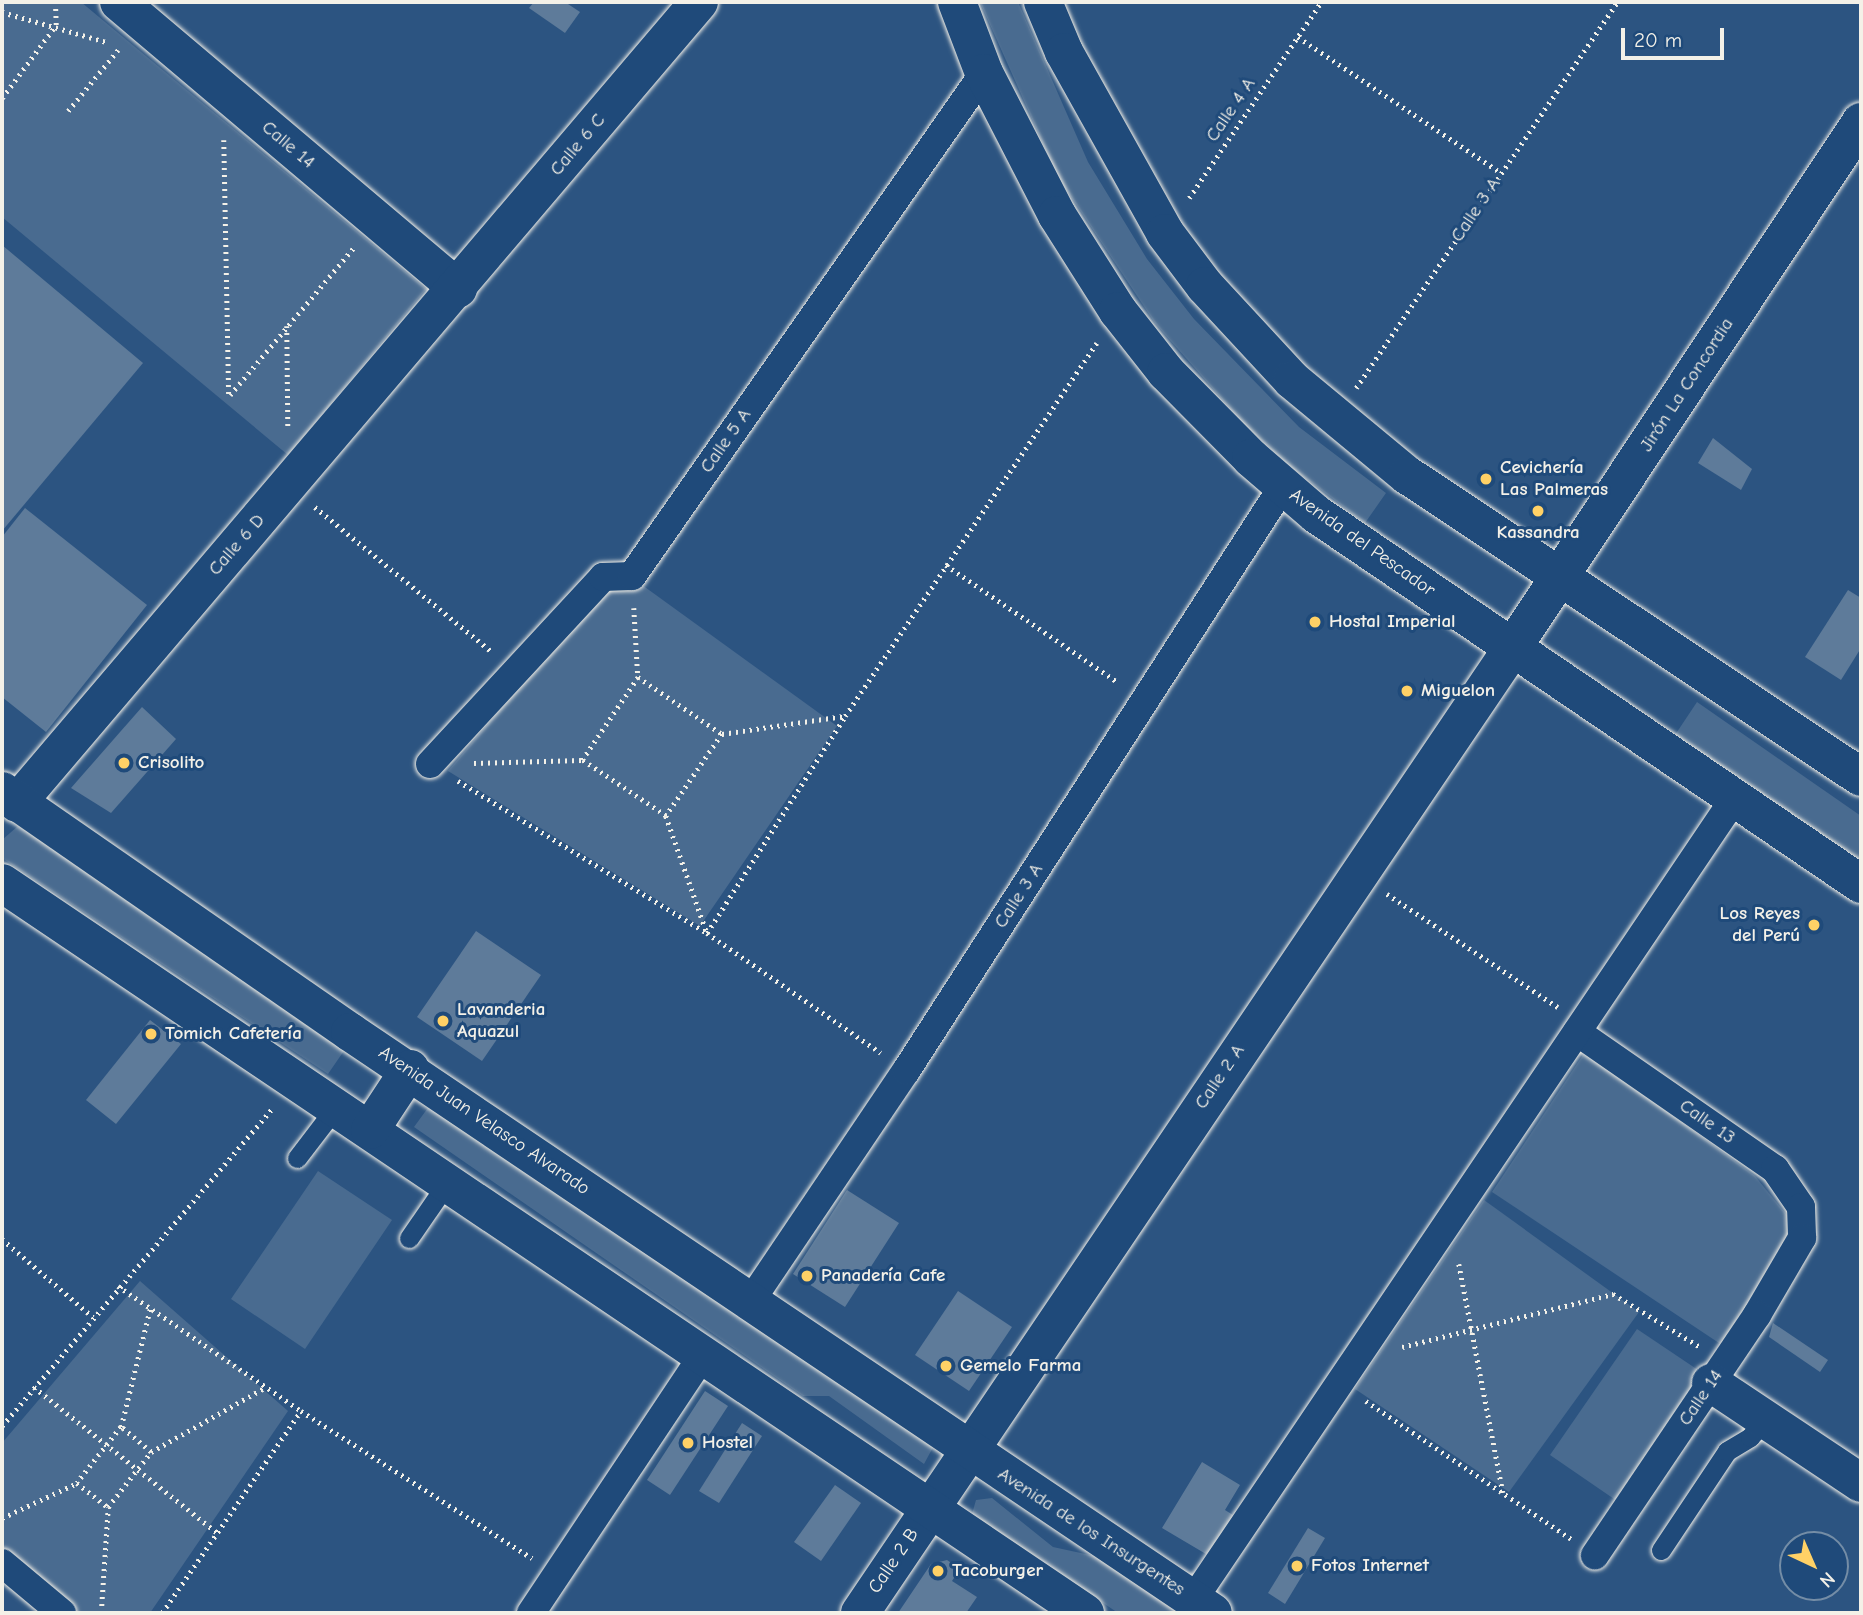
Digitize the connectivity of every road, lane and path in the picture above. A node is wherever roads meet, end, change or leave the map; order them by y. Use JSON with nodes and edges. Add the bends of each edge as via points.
{"nodes":[{"id":1,"x":55,"y":2,"type":"edge"},
{"id":2,"x":119,"y":2,"type":"edge"},
{"id":3,"x":699,"y":2,"type":"edge"},
{"id":4,"x":957,"y":2,"type":"edge"},
{"id":5,"x":1043,"y":2,"type":"edge"},
{"id":6,"x":1321,"y":2,"type":"edge"},
{"id":7,"x":1617,"y":2,"type":"edge"},
{"id":8,"x":2,"y":12,"type":"edge"},
{"id":9,"x":56,"y":25,"type":"junction"},
{"id":10,"x":1298,"y":37,"type":"junction"},
{"id":11,"x":984,"y":73,"type":"junction"},
{"id":12,"x":223,"y":90,"type":"junction"},
{"id":13,"x":2,"y":99,"type":"edge"},
{"id":14,"x":68,"y":111,"type":"dead end"},
{"id":15,"x":1861,"y":122,"type":"edge"},
{"id":16,"x":1501,"y":173,"type":"junction"},
{"id":17,"x":377,"y":219,"type":"junction"},
{"id":18,"x":1165,"y":233,"type":"junction"},
{"id":19,"x":458,"y":288,"type":"junction"},
{"id":20,"x":1118,"y":311,"type":"junction"},
{"id":21,"x":288,"y":326,"type":"junction"},
{"id":22,"x":1336,"y":418,"type":"junction"},
{"id":23,"x":288,"y":486,"type":"junction"},
{"id":24,"x":1283,"y":486,"type":"junction"},
{"id":25,"x":946,"y":565,"type":"junction"},
{"id":26,"x":632,"y":576,"type":"junction"},
{"id":27,"x":1559,"y":578,"type":"junction"},
{"id":28,"x":1513,"y":647,"type":"junction"},
{"id":29,"x":516,"y":672,"type":"junction"},
{"id":30,"x":638,"y":677,"type":"junction"},
{"id":31,"x":1145,"y":701,"type":"junction"},
{"id":32,"x":845,"y":716,"type":"junction"},
{"id":33,"x":722,"y":734,"type":"junction"},
{"id":34,"x":582,"y":760,"type":"junction"},
{"id":35,"x":430,"y":764,"type":"junction"},
{"id":36,"x":1861,"y":777,"type":"edge"},
{"id":37,"x":9,"y":797,"type":"edge"},
{"id":38,"x":1734,"y":799,"type":"junction"},
{"id":39,"x":666,"y":816,"type":"junction"},
{"id":40,"x":1357,"y":875,"type":"junction"},
{"id":41,"x":2,"y":883,"type":"edge"},
{"id":42,"x":1861,"y":884,"type":"edge"},
{"id":43,"x":707,"y":933,"type":"junction"},
{"id":44,"x":1580,"y":1028,"type":"junction"},
{"id":45,"x":410,"y":1069,"type":"junction"},
{"id":46,"x":906,"y":1071,"type":"junction"},
{"id":47,"x":297,"y":1081,"type":"junction"},
{"id":48,"x":336,"y":1107,"type":"junction"},
{"id":49,"x":370,"y":1130,"type":"junction"},
{"id":50,"x":297,"y":1158,"type":"dead end"},
{"id":51,"x":447,"y":1183,"type":"junction"},
{"id":52,"x":1449,"y":1220,"type":"junction"},
{"id":53,"x":409,"y":1238,"type":"dead end"},
{"id":54,"x":1802,"y":1238,"type":"joint"},
{"id":55,"x":2,"y":1239,"type":"edge"},
{"id":56,"x":118,"y":1286,"type":"junction"},
{"id":57,"x":750,"y":1302,"type":"junction"},
{"id":58,"x":150,"y":1308,"type":"junction"},
{"id":59,"x":93,"y":1317,"type":"junction"},
{"id":60,"x":1473,"y":1329,"type":"junction"},
{"id":61,"x":702,"y":1357,"type":"junction"},
{"id":62,"x":1355,"y":1359,"type":"junction"},
{"id":63,"x":1718,"y":1372,"type":"junction"},
{"id":64,"x":1339,"y":1383,"type":"junction"},
{"id":65,"x":34,"y":1387,"type":"junction"},
{"id":66,"x":266,"y":1387,"type":"junction"},
{"id":67,"x":300,"y":1411,"type":"junction"},
{"id":68,"x":1766,"y":1419,"type":"junction"},
{"id":69,"x":2,"y":1426,"type":"edge"},
{"id":70,"x":121,"y":1427,"type":"junction"},
{"id":71,"x":108,"y":1444,"type":"junction"},
{"id":72,"x":968,"y":1451,"type":"junction"},
{"id":73,"x":152,"y":1452,"type":"junction"},
{"id":74,"x":138,"y":1469,"type":"junction"},
{"id":75,"x":77,"y":1483,"type":"junction"},
{"id":76,"x":1861,"y":1483,"type":"edge"},
{"id":77,"x":1503,"y":1494,"type":"junction"},
{"id":78,"x":108,"y":1507,"type":"junction"},
{"id":79,"x":929,"y":1509,"type":"junction"},
{"id":80,"x":2,"y":1518,"type":"edge"},
{"id":81,"x":216,"y":1532,"type":"junction"},
{"id":82,"x":1661,"y":1550,"type":"dead end"},
{"id":83,"x":1595,"y":1555,"type":"joint"},
{"id":84,"x":2,"y":1563,"type":"edge"},
{"id":85,"x":557,"y":1574,"type":"junction"},
{"id":86,"x":1203,"y":1607,"type":"edge"},
{"id":87,"x":62,"y":1613,"type":"edge"},
{"id":88,"x":101,"y":1613,"type":"edge"},
{"id":89,"x":162,"y":1613,"type":"edge"},
{"id":90,"x":531,"y":1613,"type":"edge"},
{"id":91,"x":860,"y":1613,"type":"edge"},
{"id":92,"x":1085,"y":1613,"type":"edge"}],
"edges":[{"from":1,"to":9,"type":"path"},
{"from":2,"to":12,"type":"main road","name":"Calle 14"},
{"from":3,"to":19,"type":"main road","name":"Calle 6 C"},
{"from":4,"to":11,"type":"main road","name":"Avenida del Pescador"},
{"from":5,"to":18,"type":"main road","via":[[1119,157]]},
{"from":6,"to":10,"type":"path","name":"Calle 4 A"},
{"from":7,"to":16,"type":"path","name":"Calle 3 A"},
{"from":8,"to":9,"type":"path"},
{"from":9,"to":13,"type":"path"},
{"from":9,"to":14,"type":"path","via":[[121,47]]},
{"from":10,"to":16,"type":"path"},
{"from":10,"to":18,"type":"path","name":"Calle 4 A"},
{"from":11,"to":20,"type":"main road","name":"Avenida del Pescador","via":[[1057,215]]},
{"from":11,"to":26,"type":"street","name":"Calle 5 A"},
{"from":12,"to":17,"type":"main road","name":"Calle 14"},
{"from":12,"to":21,"type":"path","via":[[229,395]]},
{"from":15,"to":27,"type":"main road","name":"Jirón La Concordia"},
{"from":16,"to":22,"type":"path","name":"Calle 3 A"},
{"from":17,"to":19,"type":"main road","name":"Calle 14"},
{"from":17,"to":21,"type":"path"},
{"from":18,"to":22,"type":"main road","via":[[1250,337]]},
{"from":19,"to":23,"type":"main road","name":"Calle 6 D"},
{"from":20,"to":24,"type":"main road","name":"Avenida del Pescador","via":[[1166,372]]},
{"from":20,"to":25,"type":"path"},
{"from":21,"to":23,"type":"path"},
{"from":22,"to":27,"type":"main road","via":[[1407,475]]},
{"from":23,"to":29,"type":"path"},
{"from":23,"to":37,"type":"main road","name":"Calle 6 D"},
{"from":24,"to":28,"type":"main road","name":"Avenida del Pescador"},
{"from":24,"to":31,"type":"street","name":"Calle 3 A"},
{"from":25,"to":31,"type":"path"},
{"from":25,"to":32,"type":"path"},
{"from":26,"to":29,"type":"street","via":[[603,577]]},
{"from":26,"to":30,"type":"path"},
{"from":27,"to":28,"type":"main road","name":"Jirón La Concordia"},
{"from":27,"to":36,"type":"main road"},
{"from":28,"to":38,"type":"main road","name":"Avenida del Pescador"},
{"from":28,"to":40,"type":"main road","name":"Calle 2 A"},
{"from":29,"to":35,"type":"street"},
{"from":30,"to":33,"type":"path"},
{"from":30,"to":34,"type":"path"},
{"from":31,"to":46,"type":"street","name":"Calle 3 A"},
{"from":32,"to":33,"type":"path"},
{"from":32,"to":43,"type":"path"},
{"from":33,"to":39,"type":"path"},
{"from":34,"to":35,"type":"path"},
{"from":34,"to":39,"type":"path"},
{"from":35,"to":43,"type":"path"},
{"from":37,"to":45,"type":"main road","name":"Avenida Juan Velasco Alvarado"},
{"from":38,"to":42,"type":"main road","name":"Avenida del Pescador"},
{"from":38,"to":44,"type":"street"},
{"from":39,"to":43,"type":"path"},
{"from":40,"to":44,"type":"path"},
{"from":40,"to":72,"type":"main road","name":"Calle 2 A"},
{"from":41,"to":47,"type":"main road"},
{"from":43,"to":46,"type":"path"},
{"from":44,"to":52,"type":"street"},
{"from":44,"to":54,"type":"street","name":"Calle 13","via":[[1775,1169],[1801,1207]]},
{"from":45,"to":49,"type":"main road"},
{"from":45,"to":57,"type":"main road","name":"Avenida Juan Velasco Alvarado"},
{"from":46,"to":57,"type":"street","name":"Calle 3 A"},
{"from":47,"to":48,"type":"main road"},
{"from":47,"to":56,"type":"path"},
{"from":48,"to":49,"type":"main road"},
{"from":48,"to":50,"type":"lane"},
{"from":49,"to":51,"type":"main road"},
{"from":51,"to":53,"type":"lane"},
{"from":51,"to":61,"type":"main road"},
{"from":52,"to":60,"type":"path"},
{"from":52,"to":62,"type":"street"},
{"from":54,"to":63,"type":"street","name":"Calle 14"},
{"from":55,"to":59,"type":"path"},
{"from":56,"to":58,"type":"path"},
{"from":56,"to":59,"type":"path"},
{"from":57,"to":72,"type":"main road","name":"Avenida Juan Velasco Alvarado"},
{"from":58,"to":66,"type":"path"},
{"from":58,"to":70,"type":"path"},
{"from":59,"to":65,"type":"path"},
{"from":60,"to":62,"type":"path"},
{"from":60,"to":63,"type":"path","via":[[1613,1294]]},
{"from":60,"to":77,"type":"path"},
{"from":61,"to":79,"type":"main road"},
{"from":61,"to":85,"type":"street"},
{"from":62,"to":64,"type":"street"},
{"from":63,"to":68,"type":"main road"},
{"from":63,"to":83,"type":"street","name":"Calle 14"},
{"from":64,"to":77,"type":"path"},
{"from":64,"to":86,"type":"street"},
{"from":65,"to":69,"type":"path"},
{"from":65,"to":71,"type":"path"},
{"from":66,"to":67,"type":"path"},
{"from":66,"to":73,"type":"path"},
{"from":67,"to":81,"type":"path"},
{"from":67,"to":85,"type":"path"},
{"from":68,"to":76,"type":"main road"},
{"from":68,"to":82,"type":"lane","via":[[1750,1437],[1727,1451]]},
{"from":70,"to":71,"type":"path"},
{"from":70,"to":73,"type":"path"},
{"from":71,"to":74,"type":"path"},
{"from":71,"to":75,"type":"path"},
{"from":72,"to":79,"type":"main road","name":"Calle 2 A"},
{"from":72,"to":86,"type":"main road","name":"Avenida de los Insurgentes"},
{"from":73,"to":74,"type":"path"},
{"from":74,"to":78,"type":"path"},
{"from":74,"to":81,"type":"path"},
{"from":75,"to":78,"type":"path"},
{"from":75,"to":80,"type":"path"},
{"from":77,"to":83,"type":"path"},
{"from":78,"to":88,"type":"path"},
{"from":79,"to":91,"type":"main road","name":"Calle 2 B"},
{"from":79,"to":92,"type":"main road"},
{"from":81,"to":89,"type":"path"},
{"from":84,"to":87,"type":"street"},
{"from":85,"to":90,"type":"street"}]}
